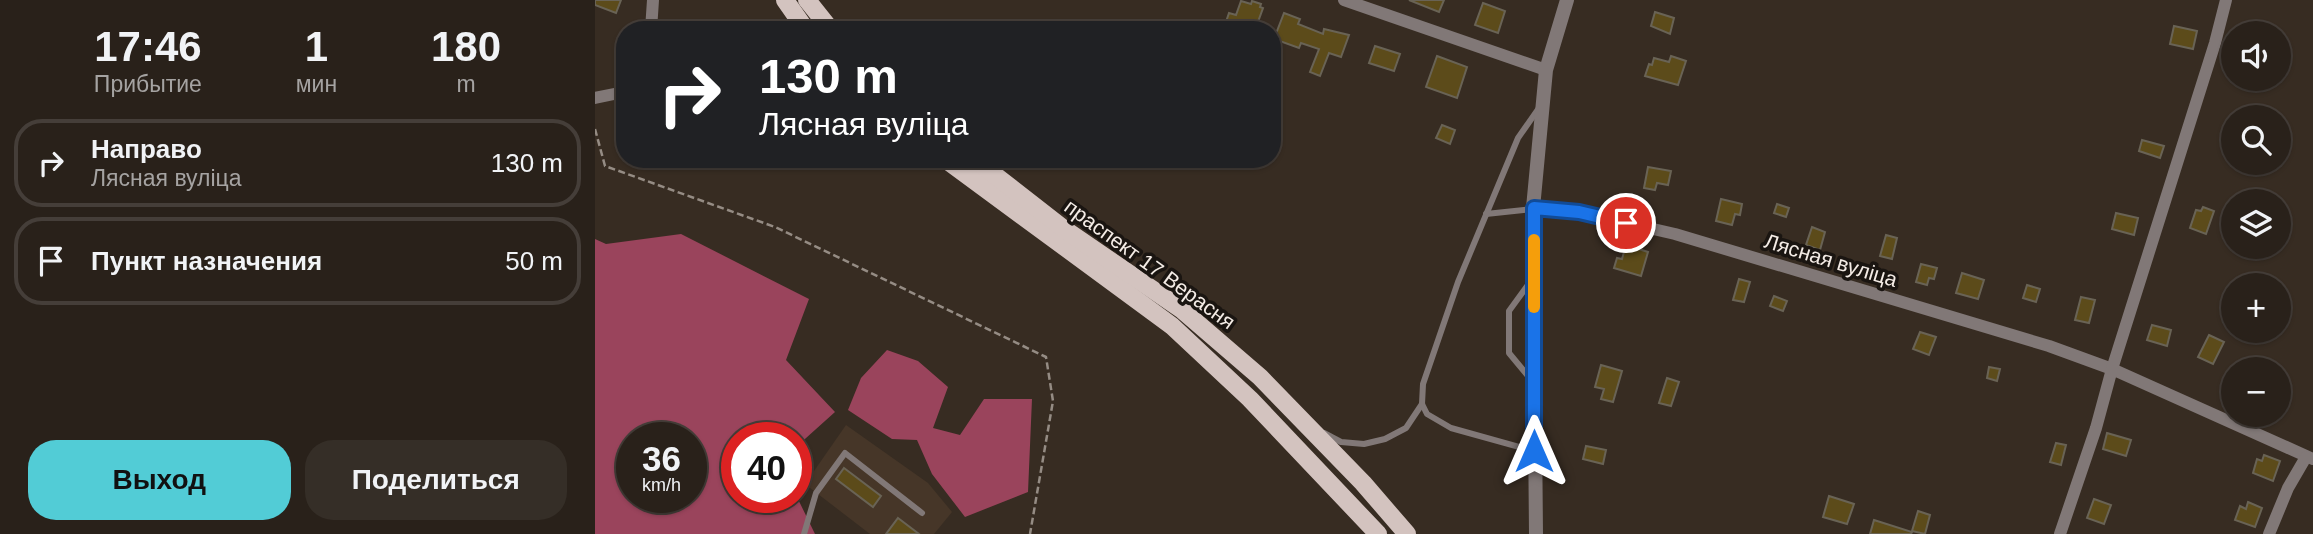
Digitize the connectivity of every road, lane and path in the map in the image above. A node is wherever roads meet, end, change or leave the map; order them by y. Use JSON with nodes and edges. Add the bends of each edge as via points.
{"nodes":[{"id":1,"x":653,"y":0,"type":"edge"},
{"id":2,"x":785,"y":0,"type":"edge"},
{"id":3,"x":807,"y":0,"type":"edge"},
{"id":4,"x":1344,"y":0,"type":"edge"},
{"id":5,"x":1566,"y":0,"type":"edge"},
{"id":6,"x":2226,"y":0,"type":"edge"},
{"id":7,"x":652,"y":21,"type":"edge"},
{"id":8,"x":800,"y":21,"type":"edge"},
{"id":9,"x":824,"y":21,"type":"edge"},
{"id":10,"x":1546,"y":70,"type":"junction"},
{"id":11,"x":616,"y":94,"type":"edge"},
{"id":12,"x":595,"y":98,"type":"edge"},
{"id":13,"x":1543,"y":104,"type":"junction"},
{"id":14,"x":595,"y":129,"type":"edge"},
{"id":15,"x":957,"y":168,"type":"edge"},
{"id":16,"x":986,"y":168,"type":"edge"},
{"id":17,"x":1534,"y":208,"type":"junction"},
{"id":18,"x":1486,"y":214,"type":"junction"},
{"id":19,"x":1534,"y":278,"type":"junction"},
{"id":20,"x":2112,"y":369,"type":"junction"},
{"id":21,"x":1534,"y":383,"type":"junction"},
{"id":22,"x":1422,"y":404,"type":"junction"},
{"id":23,"x":1303,"y":422,"type":"junction"},
{"id":24,"x":1534,"y":451,"type":"junction"},
{"id":25,"x":2310,"y":458,"type":"edge"},
{"id":26,"x":922,"y":513,"type":"dead end"},
{"id":27,"x":804,"y":534,"type":"edge"},
{"id":28,"x":1030,"y":534,"type":"edge"},
{"id":29,"x":1378,"y":534,"type":"edge"},
{"id":30,"x":1407,"y":534,"type":"edge"},
{"id":31,"x":1536,"y":534,"type":"edge"},
{"id":32,"x":2060,"y":534,"type":"edge"},
{"id":33,"x":2269,"y":534,"type":"edge"}],
"edges":[{"from":1,"to":7,"type":"street"},
{"from":2,"to":8,"type":"main road"},
{"from":3,"to":9,"type":"main road"},
{"from":4,"to":10,"type":"street"},
{"from":5,"to":10,"type":"street"},
{"from":6,"to":20,"type":"street"},
{"from":10,"to":13,"type":"street"},
{"from":11,"to":12,"type":"street"},
{"from":13,"to":17,"type":"street"},
{"from":13,"to":18,"type":"lane","via":[[1518,138]]},
{"from":14,"to":28,"type":"path","via":[[605,166],[775,227],[1045,357],[1052,401]]},
{"from":15,"to":29,"type":"main road","name":"праспект 17 Верасня","via":[[1172,326],[1250,399]]},
{"from":16,"to":23,"type":"main road","name":"праспект 17 Верасня","via":[[1064,229],[1181,309],[1260,377]]},
{"from":17,"to":18,"type":"lane"},
{"from":17,"to":19,"type":"street"},
{"from":17,"to":20,"type":"street","name":"Лясная вуліца","via":[[1579,212],[1724,247]]},
{"from":18,"to":22,"type":"lane","via":[[1423,384]]},
{"from":19,"to":21,"type":"street"},
{"from":19,"to":21,"type":"lane","via":[[1509,311],[1509,354]]},
{"from":20,"to":25,"type":"street","name":"Лясная вуліца"},
{"from":20,"to":32,"type":"street"},
{"from":21,"to":24,"type":"street"},
{"from":22,"to":23,"type":"lane","via":[[1406,428],[1364,444],[1341,442]]},
{"from":22,"to":24,"type":"lane","via":[[1427,414],[1451,428]]},
{"from":23,"to":30,"type":"main road","name":"праспект 17 Верасня"},
{"from":24,"to":31,"type":"street"},
{"from":25,"to":33,"type":"street","via":[[2288,488]]},
{"from":26,"to":27,"type":"lane","via":[[845,453],[816,493]]}]}
